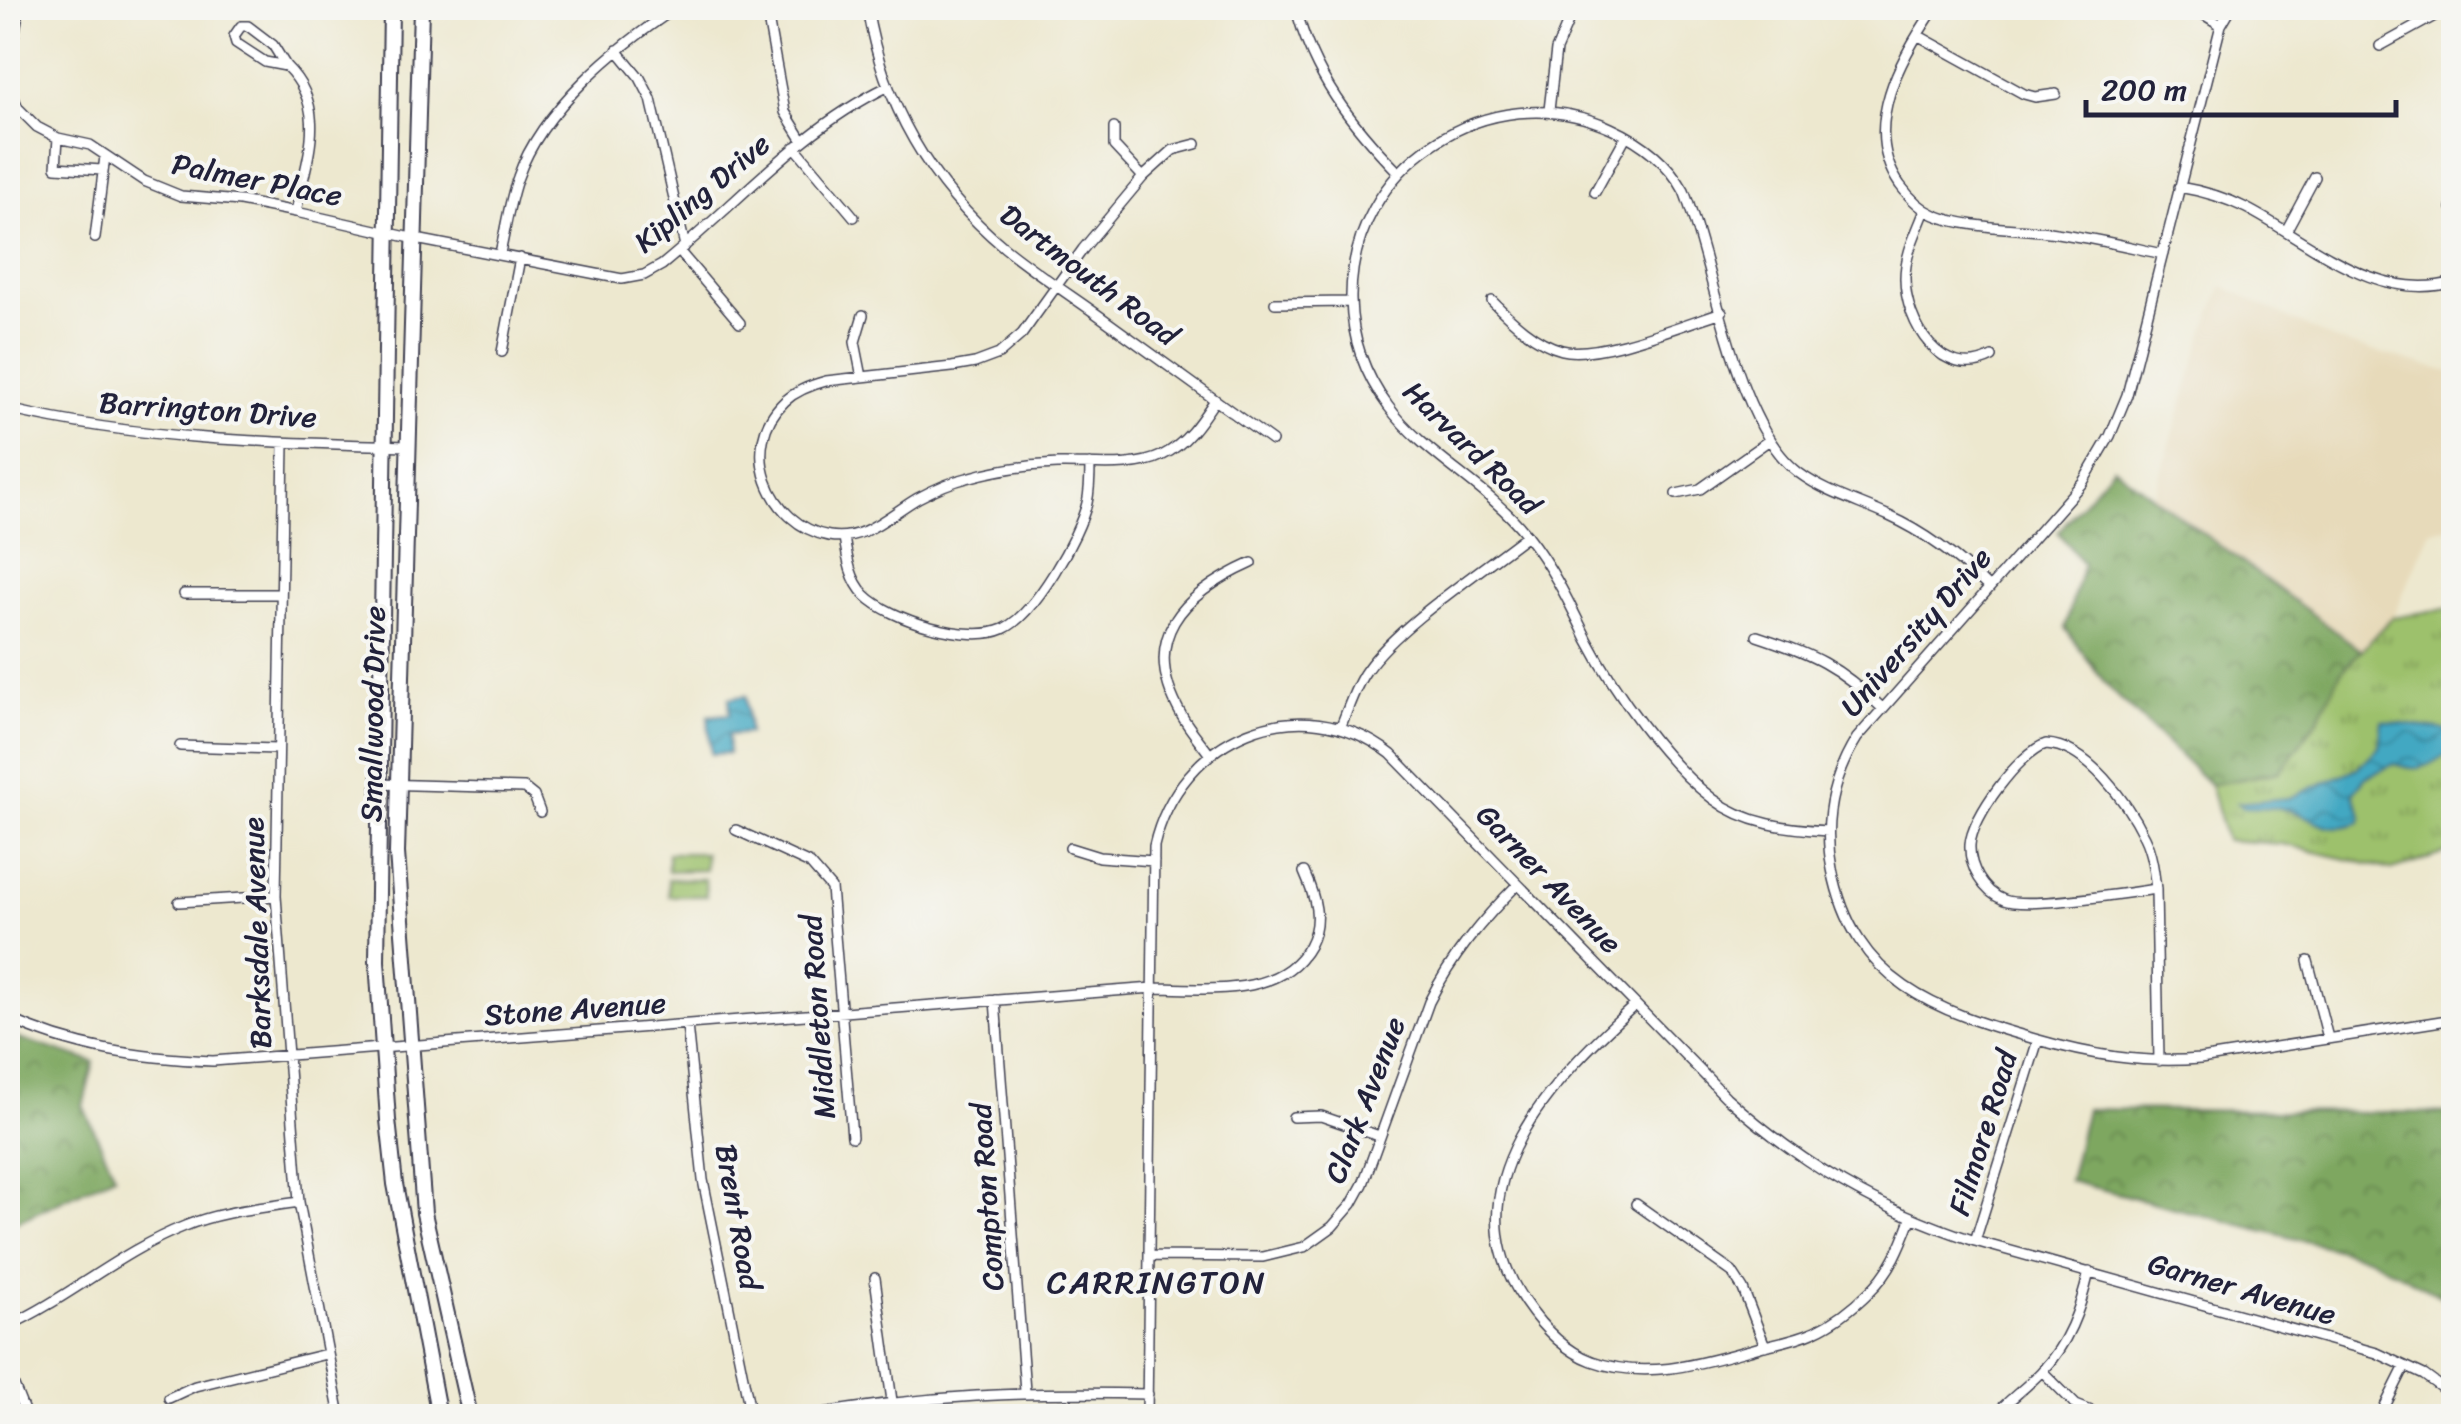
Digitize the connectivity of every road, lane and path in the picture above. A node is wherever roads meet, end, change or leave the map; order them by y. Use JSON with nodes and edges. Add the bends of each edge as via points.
{"nodes":[{"id":1,"x":391,"y":8,"type":"edge"},
{"id":2,"x":421,"y":8,"type":"edge"},
{"id":3,"x":676,"y":8,"type":"edge"},
{"id":4,"x":766,"y":8,"type":"edge"},
{"id":5,"x":867,"y":8,"type":"edge"},
{"id":6,"x":1296,"y":8,"type":"edge"},
{"id":7,"x":1550,"y":8,"type":"edge"},
{"id":8,"x":1574,"y":8,"type":"edge"},
{"id":9,"x":1936,"y":8,"type":"edge"},
{"id":10,"x":2193,"y":8,"type":"edge"},
{"id":11,"x":2231,"y":8,"type":"edge"},
{"id":12,"x":2449,"y":8,"type":"edge"},
{"id":13,"x":15,"y":14,"type":"edge"},
{"id":14,"x":1568,"y":18,"type":"junction"},
{"id":15,"x":2221,"y":25,"type":"junction"},
{"id":16,"x":1919,"y":36,"type":"junction"},
{"id":17,"x":2380,"y":46,"type":"dead end"},
{"id":18,"x":617,"y":50,"type":"junction"},
{"id":19,"x":286,"y":66,"type":"junction"},
{"id":20,"x":8,"y":70,"type":"edge"},
{"id":21,"x":8,"y":83,"type":"edge"},
{"id":22,"x":886,"y":87,"type":"junction"},
{"id":23,"x":2056,"y":94,"type":"dead end"},
{"id":24,"x":1549,"y":110,"type":"junction"},
{"id":25,"x":1114,"y":128,"type":"dead end"},
{"id":26,"x":1626,"y":136,"type":"junction"},
{"id":27,"x":58,"y":138,"type":"junction"},
{"id":28,"x":799,"y":144,"type":"junction"},
{"id":29,"x":1196,"y":144,"type":"dead end"},
{"id":30,"x":105,"y":156,"type":"junction"},
{"id":31,"x":102,"y":170,"type":"junction"},
{"id":32,"x":1400,"y":174,"type":"junction"},
{"id":33,"x":1143,"y":177,"type":"junction"},
{"id":34,"x":2315,"y":177,"type":"dead end"},
{"id":35,"x":2179,"y":187,"type":"junction"},
{"id":36,"x":1595,"y":192,"type":"dead end"},
{"id":37,"x":1926,"y":210,"type":"junction"},
{"id":38,"x":296,"y":212,"type":"junction"},
{"id":39,"x":854,"y":217,"type":"dead end"},
{"id":40,"x":2286,"y":231,"type":"junction"},
{"id":41,"x":388,"y":233,"type":"junction"},
{"id":42,"x":94,"y":238,"type":"dead end"},
{"id":43,"x":416,"y":239,"type":"junction"},
{"id":44,"x":682,"y":248,"type":"junction"},
{"id":45,"x":500,"y":253,"type":"junction"},
{"id":46,"x":2163,"y":254,"type":"junction"},
{"id":47,"x":520,"y":258,"type":"junction"},
{"id":48,"x":2454,"y":282,"type":"edge"},
{"id":49,"x":1056,"y":284,"type":"junction"},
{"id":50,"x":1351,"y":302,"type":"junction"},
{"id":51,"x":1492,"y":302,"type":"dead end"},
{"id":52,"x":1275,"y":303,"type":"dead end"},
{"id":53,"x":1722,"y":312,"type":"junction"},
{"id":54,"x":863,"y":314,"type":"dead end"},
{"id":55,"x":740,"y":322,"type":"dead end"},
{"id":56,"x":502,"y":352,"type":"dead end"},
{"id":57,"x":1992,"y":357,"type":"dead end"},
{"id":58,"x":862,"y":377,"type":"junction"},
{"id":59,"x":1215,"y":400,"type":"junction"},
{"id":60,"x":8,"y":409,"type":"edge"},
{"id":61,"x":1272,"y":441,"type":"dead end"},
{"id":62,"x":1768,"y":441,"type":"junction"},
{"id":63,"x":284,"y":444,"type":"junction"},
{"id":64,"x":386,"y":446,"type":"junction"},
{"id":65,"x":406,"y":446,"type":"junction"},
{"id":66,"x":1090,"y":464,"type":"junction"},
{"id":67,"x":1676,"y":494,"type":"dead end"},
{"id":68,"x":1527,"y":535,"type":"junction"},
{"id":69,"x":844,"y":537,"type":"junction"},
{"id":70,"x":1252,"y":564,"type":"dead end"},
{"id":71,"x":1989,"y":588,"type":"junction"},
{"id":72,"x":184,"y":594,"type":"dead end"},
{"id":73,"x":280,"y":594,"type":"junction"},
{"id":74,"x":1757,"y":636,"type":"dead end"},
{"id":75,"x":1880,"y":706,"type":"junction"},
{"id":76,"x":1340,"y":728,"type":"junction"},
{"id":77,"x":180,"y":746,"type":"dead end"},
{"id":78,"x":278,"y":748,"type":"junction"},
{"id":79,"x":1210,"y":755,"type":"junction"},
{"id":80,"x":379,"y":784,"type":"junction"},
{"id":81,"x":398,"y":785,"type":"junction"},
{"id":82,"x":540,"y":812,"type":"dead end"},
{"id":83,"x":736,"y":830,"type":"dead end"},
{"id":84,"x":1828,"y":831,"type":"junction"},
{"id":85,"x":1070,"y":848,"type":"dead end"},
{"id":86,"x":1154,"y":861,"type":"junction"},
{"id":87,"x":1304,"y":872,"type":"dead end"},
{"id":88,"x":1518,"y":884,"type":"junction"},
{"id":89,"x":2156,"y":890,"type":"junction"},
{"id":90,"x":276,"y":896,"type":"junction"},
{"id":91,"x":179,"y":902,"type":"dead end"},
{"id":92,"x":2449,"y":954,"type":"dead end"},
{"id":93,"x":2308,"y":961,"type":"dead end"},
{"id":94,"x":2454,"y":971,"type":"edge"},
{"id":95,"x":1153,"y":988,"type":"junction"},
{"id":96,"x":995,"y":1000,"type":"junction"},
{"id":97,"x":1635,"y":1005,"type":"junction"},
{"id":98,"x":843,"y":1014,"type":"junction"},
{"id":99,"x":8,"y":1018,"type":"edge"},
{"id":100,"x":2454,"y":1019,"type":"edge"},
{"id":101,"x":687,"y":1025,"type":"junction"},
{"id":102,"x":2328,"y":1038,"type":"junction"},
{"id":103,"x":2038,"y":1040,"type":"junction"},
{"id":104,"x":412,"y":1047,"type":"junction"},
{"id":105,"x":382,"y":1048,"type":"junction"},
{"id":106,"x":287,"y":1054,"type":"junction"},
{"id":107,"x":2159,"y":1060,"type":"junction"},
{"id":108,"x":1293,"y":1116,"type":"dead end"},
{"id":109,"x":1379,"y":1136,"type":"junction"},
{"id":110,"x":852,"y":1137,"type":"dead end"},
{"id":111,"x":300,"y":1202,"type":"junction"},
{"id":112,"x":1636,"y":1204,"type":"dead end"},
{"id":113,"x":1910,"y":1219,"type":"junction"},
{"id":114,"x":1976,"y":1241,"type":"junction"},
{"id":115,"x":1148,"y":1256,"type":"junction"},
{"id":116,"x":2089,"y":1272,"type":"junction"},
{"id":117,"x":875,"y":1278,"type":"dead end"},
{"id":118,"x":8,"y":1326,"type":"edge"},
{"id":119,"x":1765,"y":1346,"type":"junction"},
{"id":120,"x":326,"y":1354,"type":"junction"},
{"id":121,"x":2406,"y":1366,"type":"junction"},
{"id":122,"x":8,"y":1371,"type":"edge"},
{"id":123,"x":2042,"y":1372,"type":"junction"},
{"id":124,"x":1025,"y":1392,"type":"junction"},
{"id":125,"x":1148,"y":1394,"type":"junction"},
{"id":126,"x":2454,"y":1397,"type":"edge"},
{"id":127,"x":169,"y":1398,"type":"dead end"},
{"id":128,"x":892,"y":1401,"type":"junction"},
{"id":129,"x":26,"y":1416,"type":"edge"},
{"id":130,"x":340,"y":1416,"type":"edge"},
{"id":131,"x":439,"y":1416,"type":"edge"},
{"id":132,"x":470,"y":1416,"type":"edge"},
{"id":133,"x":751,"y":1416,"type":"edge"},
{"id":134,"x":806,"y":1416,"type":"edge"},
{"id":135,"x":1147,"y":1416,"type":"edge"},
{"id":136,"x":1994,"y":1416,"type":"edge"},
{"id":137,"x":2104,"y":1416,"type":"edge"},
{"id":138,"x":2380,"y":1416,"type":"edge"}],
"edges":[{"from":1,"to":41,"type":"main road","name":"Smallwood Drive"},
{"from":2,"to":43,"type":"main road","name":"Smallwood Drive"},
{"from":3,"to":18,"type":"street"},
{"from":4,"to":28,"type":"street","via":[[785,112]]},
{"from":5,"to":22,"type":"street","name":"Dartmouth Road"},
{"from":6,"to":32,"type":"street","via":[[1328,88]]},
{"from":7,"to":14,"type":"street"},
{"from":8,"to":14,"type":"street"},
{"from":9,"to":16,"type":"street"},
{"from":10,"to":15,"type":"street"},
{"from":11,"to":15,"type":"street","name":"University Drive"},
{"from":12,"to":17,"type":"street"},
{"from":13,"to":20,"type":"street"},
{"from":14,"to":24,"type":"street","via":[[1556,50]]},
{"from":15,"to":35,"type":"street","name":"University Drive"},
{"from":16,"to":23,"type":"street","via":[[2024,94]]},
{"from":16,"to":37,"type":"street","via":[[1882,125],[1890,168]]},
{"from":18,"to":44,"type":"street","via":[[651,100]]},
{"from":18,"to":45,"type":"street","via":[[569,98],[524,164]]},
{"from":19,"to":19,"type":"street","via":[[271,43],[248,26],[239,28],[236,43],[265,62]]},
{"from":19,"to":38,"type":"street","via":[[308,96],[312,114]]},
{"from":21,"to":27,"type":"street","name":"Palmer Place","via":[[28,120]]},
{"from":22,"to":28,"type":"street","name":"Kipling Drive"},
{"from":22,"to":49,"type":"street","name":"Dartmouth Road","via":[[922,156],[956,200],[1002,246]]},
{"from":24,"to":26,"type":"street","name":"Harvard Road"},
{"from":24,"to":32,"type":"street","name":"Harvard Road","via":[[1467,126],[1434,143]]},
{"from":25,"to":33,"type":"street","via":[[1114,146]]},
{"from":26,"to":36,"type":"street"},
{"from":26,"to":53,"type":"street","name":"Harvard Road","via":[[1650,150],[1679,182]]},
{"from":27,"to":30,"type":"street","name":"Palmer Place"},
{"from":27,"to":31,"type":"street","via":[[56,166]]},
{"from":28,"to":39,"type":"street"},
{"from":28,"to":44,"type":"street","name":"Kipling Drive"},
{"from":29,"to":33,"type":"street","via":[[1173,150]]},
{"from":30,"to":31,"type":"street"},
{"from":30,"to":38,"type":"street","name":"Palmer Place","via":[[180,196]]},
{"from":31,"to":42,"type":"street"},
{"from":32,"to":50,"type":"street","name":"Harvard Road","via":[[1358,244]]},
{"from":33,"to":49,"type":"street"},
{"from":34,"to":40,"type":"street"},
{"from":35,"to":40,"type":"street","via":[[2219,196]]},
{"from":35,"to":46,"type":"street","name":"University Drive"},
{"from":37,"to":46,"type":"street"},
{"from":37,"to":57,"type":"street","via":[[1906,267],[1913,318],[1932,346],[1955,362],[1976,365]]},
{"from":38,"to":41,"type":"street","name":"Palmer Place"},
{"from":40,"to":48,"type":"street","via":[[2392,284]]},
{"from":41,"to":43,"type":"street","name":"Palmer Place"},
{"from":41,"to":64,"type":"main road","name":"Smallwood Drive"},
{"from":43,"to":45,"type":"street","name":"Kipling Drive"},
{"from":43,"to":65,"type":"main road","name":"Smallwood Drive"},
{"from":44,"to":47,"type":"street","name":"Kipling Drive","via":[[651,272],[622,278]]},
{"from":44,"to":55,"type":"street"},
{"from":45,"to":47,"type":"street","name":"Kipling Drive"},
{"from":46,"to":71,"type":"street","name":"University Drive","via":[[2110,436],[2092,470]]},
{"from":47,"to":56,"type":"street"},
{"from":49,"to":58,"type":"street","via":[[1022,334],[987,360]]},
{"from":49,"to":59,"type":"street","name":"Dartmouth Road"},
{"from":50,"to":52,"type":"street"},
{"from":50,"to":68,"type":"street","name":"Harvard Road","via":[[1362,360],[1388,406]]},
{"from":51,"to":53,"type":"street","via":[[1538,339],[1570,351],[1604,348]]},
{"from":53,"to":62,"type":"street","name":"Harvard Road"},
{"from":54,"to":58,"type":"street","via":[[855,342]]},
{"from":58,"to":69,"type":"street","via":[[795,394],[769,423],[762,452],[764,476],[786,515],[804,528]]},
{"from":59,"to":61,"type":"street","name":"Dartmouth Road"},
{"from":59,"to":66,"type":"street","via":[[1187,436],[1159,457]]},
{"from":60,"to":63,"type":"street","name":"Barrington Drive","via":[[127,432]]},
{"from":62,"to":67,"type":"street","via":[[1700,490]]},
{"from":62,"to":71,"type":"street","name":"Harvard Road","via":[[1799,473],[1914,529]]},
{"from":63,"to":64,"type":"street","name":"Barrington Drive"},
{"from":63,"to":73,"type":"street","name":"Barksdale Avenue"},
{"from":64,"to":65,"type":"street","name":"Barrington Drive"},
{"from":64,"to":80,"type":"main road","name":"Smallwood Drive"},
{"from":65,"to":81,"type":"main road","name":"Smallwood Drive"},
{"from":66,"to":69,"type":"street","via":[[968,477]]},
{"from":66,"to":69,"type":"street","via":[[1086,506],[1070,543],[1032,606],[998,632],[940,630],[872,601],[854,578]]},
{"from":68,"to":76,"type":"street","via":[[1377,658]]},
{"from":68,"to":84,"type":"street","name":"Harvard Road","via":[[1618,690],[1694,784],[1748,818]]},
{"from":70,"to":79,"type":"street","via":[[1194,596],[1168,637],[1170,691]]},
{"from":71,"to":75,"type":"street","name":"University Drive"},
{"from":72,"to":73,"type":"street"},
{"from":73,"to":78,"type":"street","name":"Barksdale Avenue"},
{"from":74,"to":75,"type":"street","via":[[1840,670]]},
{"from":75,"to":84,"type":"street","name":"University Drive","via":[[1840,768]]},
{"from":76,"to":79,"type":"street","name":"Garner Avenue","via":[[1271,725]]},
{"from":76,"to":88,"type":"street","name":"Garner Avenue","via":[[1391,754]]},
{"from":77,"to":78,"type":"street"},
{"from":78,"to":90,"type":"street","name":"Barksdale Avenue"},
{"from":79,"to":86,"type":"street","name":"Garner Avenue","via":[[1173,798]]},
{"from":80,"to":81,"type":"street"},
{"from":80,"to":105,"type":"main road","name":"Smallwood Drive"},
{"from":81,"to":82,"type":"street","via":[[524,788]]},
{"from":81,"to":104,"type":"main road","name":"Smallwood Drive"},
{"from":83,"to":98,"type":"street","name":"Middleton Road","via":[[810,864],[831,888]]},
{"from":84,"to":103,"type":"street","name":"University Drive","via":[[1848,918],[1887,972],[1935,1006]]},
{"from":85,"to":86,"type":"street"},
{"from":86,"to":95,"type":"street","name":"Garner Avenue"},
{"from":87,"to":95,"type":"street","name":"Stone Avenue","via":[[1317,920],[1308,948],[1288,969],[1249,984]]},
{"from":88,"to":97,"type":"street","name":"Garner Avenue"},
{"from":88,"to":109,"type":"street","name":"Clark Avenue","via":[[1442,976]]},
{"from":89,"to":89,"type":"street","via":[[2004,900],[1981,882],[1971,837],[2022,758],[2046,744],[2069,748],[2094,767],[2136,823],[2150,852]]},
{"from":89,"to":107,"type":"street"},
{"from":90,"to":91,"type":"street"},
{"from":90,"to":106,"type":"street","name":"Barksdale Avenue"},
{"from":92,"to":94,"type":"street"},
{"from":93,"to":102,"type":"street"},
{"from":95,"to":96,"type":"street","name":"Stone Avenue"},
{"from":95,"to":115,"type":"street","name":"Garner Avenue"},
{"from":96,"to":98,"type":"street","name":"Stone Avenue"},
{"from":96,"to":124,"type":"street","name":"Compton Road"},
{"from":97,"to":113,"type":"street","name":"Garner Avenue","via":[[1772,1136]]},
{"from":97,"to":119,"type":"street","via":[[1572,1064],[1516,1145],[1499,1196],[1508,1270],[1553,1336],[1594,1362],[1663,1370]]},
{"from":98,"to":101,"type":"street","name":"Stone Avenue"},
{"from":98,"to":110,"type":"street","name":"Middleton Road"},
{"from":99,"to":106,"type":"street","name":"Stone Avenue","via":[[115,1054],[212,1061]]},
{"from":100,"to":102,"type":"street","name":"University Drive"},
{"from":101,"to":104,"type":"street","name":"Stone Avenue"},
{"from":101,"to":133,"type":"street","name":"Brent Road","via":[[703,1180]]},
{"from":102,"to":107,"type":"street","name":"University Drive"},
{"from":103,"to":107,"type":"street","name":"University Drive","via":[[2110,1057]]},
{"from":103,"to":114,"type":"street","name":"Filmore Road"},
{"from":104,"to":105,"type":"street","name":"Stone Avenue"},
{"from":104,"to":132,"type":"main road","name":"Smallwood Drive","via":[[424,1213]]},
{"from":105,"to":106,"type":"street","name":"Stone Avenue"},
{"from":105,"to":131,"type":"main road","name":"Smallwood Drive","via":[[395,1184]]},
{"from":106,"to":111,"type":"street","name":"Barksdale Avenue"},
{"from":108,"to":109,"type":"street","via":[[1321,1116]]},
{"from":109,"to":115,"type":"street","name":"Clark Avenue","via":[[1352,1204],[1304,1246],[1263,1257]]},
{"from":111,"to":118,"type":"street","via":[[188,1224]]},
{"from":111,"to":120,"type":"street","name":"Barksdale Avenue"},
{"from":112,"to":119,"type":"street","via":[[1732,1272]]},
{"from":113,"to":114,"type":"street","name":"Garner Avenue"},
{"from":113,"to":119,"type":"street","via":[[1892,1264],[1857,1303],[1816,1331]]},
{"from":114,"to":116,"type":"street","name":"Garner Avenue"},
{"from":115,"to":125,"type":"street","name":"Garner Avenue"},
{"from":116,"to":121,"type":"street","name":"Garner Avenue"},
{"from":116,"to":123,"type":"street","via":[[2068,1336]]},
{"from":117,"to":128,"type":"street"},
{"from":120,"to":127,"type":"street"},
{"from":120,"to":130,"type":"street","name":"Barksdale Avenue"},
{"from":121,"to":126,"type":"street","name":"Garner Avenue"},
{"from":121,"to":138,"type":"street"},
{"from":122,"to":129,"type":"street"},
{"from":123,"to":136,"type":"street"},
{"from":123,"to":137,"type":"street","via":[[2076,1405]]},
{"from":124,"to":125,"type":"street"},
{"from":124,"to":128,"type":"street"},
{"from":125,"to":135,"type":"street","name":"Garner Avenue"},
{"from":128,"to":134,"type":"street"}]}
